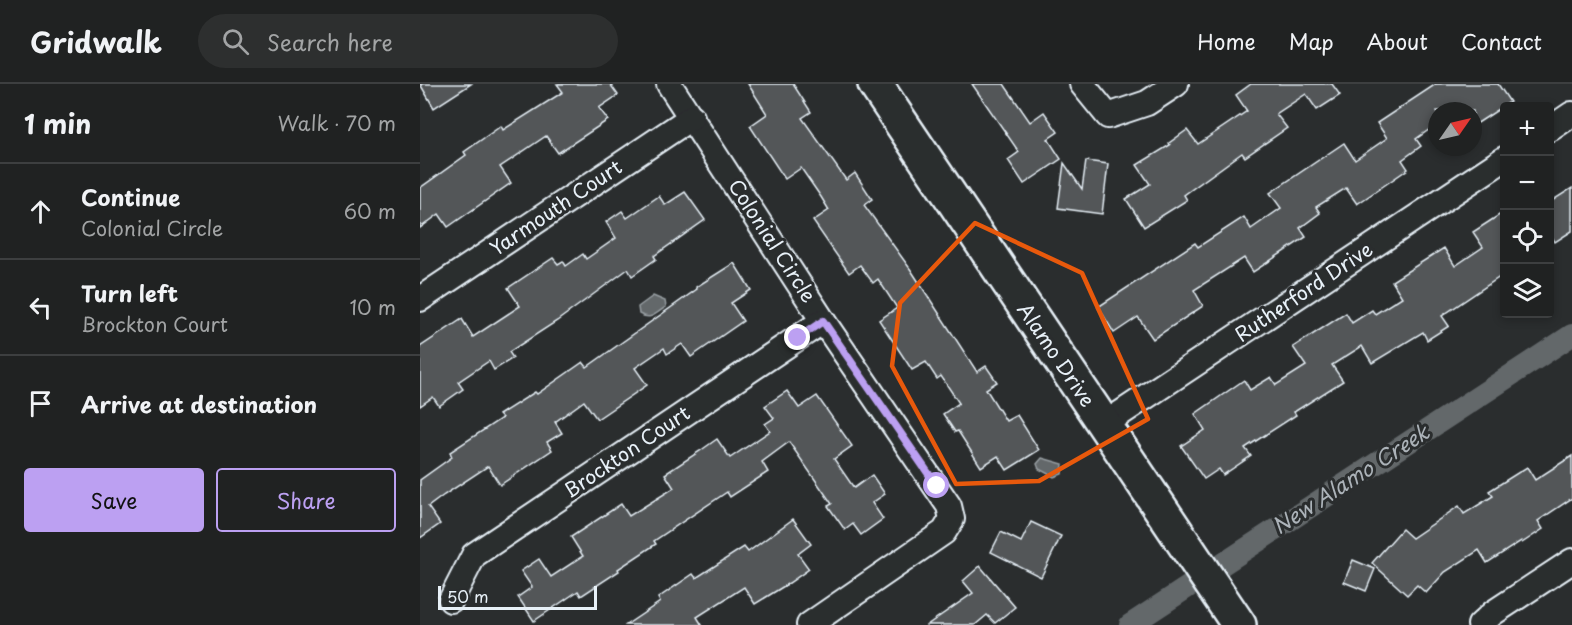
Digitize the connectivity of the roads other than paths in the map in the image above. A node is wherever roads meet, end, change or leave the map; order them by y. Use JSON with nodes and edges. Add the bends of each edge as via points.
{"nodes":[{"id":1,"x":669,"y":84,"type":"edge"},
{"id":2,"x":875,"y":84,"type":"edge"},
{"id":3,"x":1082,"y":84,"type":"edge"},
{"id":4,"x":1176,"y":84,"type":"edge"},
{"id":5,"x":1572,"y":114,"type":"edge"},
{"id":6,"x":692,"y":117,"type":"junction"},
{"id":7,"x":1554,"y":126,"type":"edge"},
{"id":8,"x":1500,"y":162,"type":"edge"},
{"id":9,"x":420,"y":299,"type":"edge"},
{"id":10,"x":823,"y":321,"type":"junction"},
{"id":11,"x":1103,"y":425,"type":"junction"},
{"id":12,"x":1572,"y":561,"type":"edge"},
{"id":13,"x":451,"y":600,"type":"dead end"},
{"id":14,"x":1234,"y":618,"type":"edge"},
{"id":15,"x":809,"y":625,"type":"edge"},
{"id":16,"x":1480,"y":625,"type":"edge"}],
"edges":[{"from":1,"to":6,"type":"street","name":"Colonial Circle"},
{"from":2,"to":11,"type":"main road","name":"Alamo Drive"},
{"from":3,"to":4,"type":"street","via":[[1108,116],[1147,103]]},
{"from":5,"to":7,"type":"street"},
{"from":6,"to":9,"type":"street","name":"Yarmouth Court"},
{"from":6,"to":10,"type":"street","name":"Colonial Circle"},
{"from":8,"to":11,"type":"street","name":"Rutherford Drive"},
{"from":10,"to":13,"type":"street","name":"Brockton Court","via":[[474,555]]},
{"from":10,"to":15,"type":"street","name":"Colonial Circle","via":[[937,486],[950,506],[952,519],[944,532]]},
{"from":11,"to":14,"type":"main road","name":"Alamo Drive"},
{"from":12,"to":16,"type":"street"}]}
